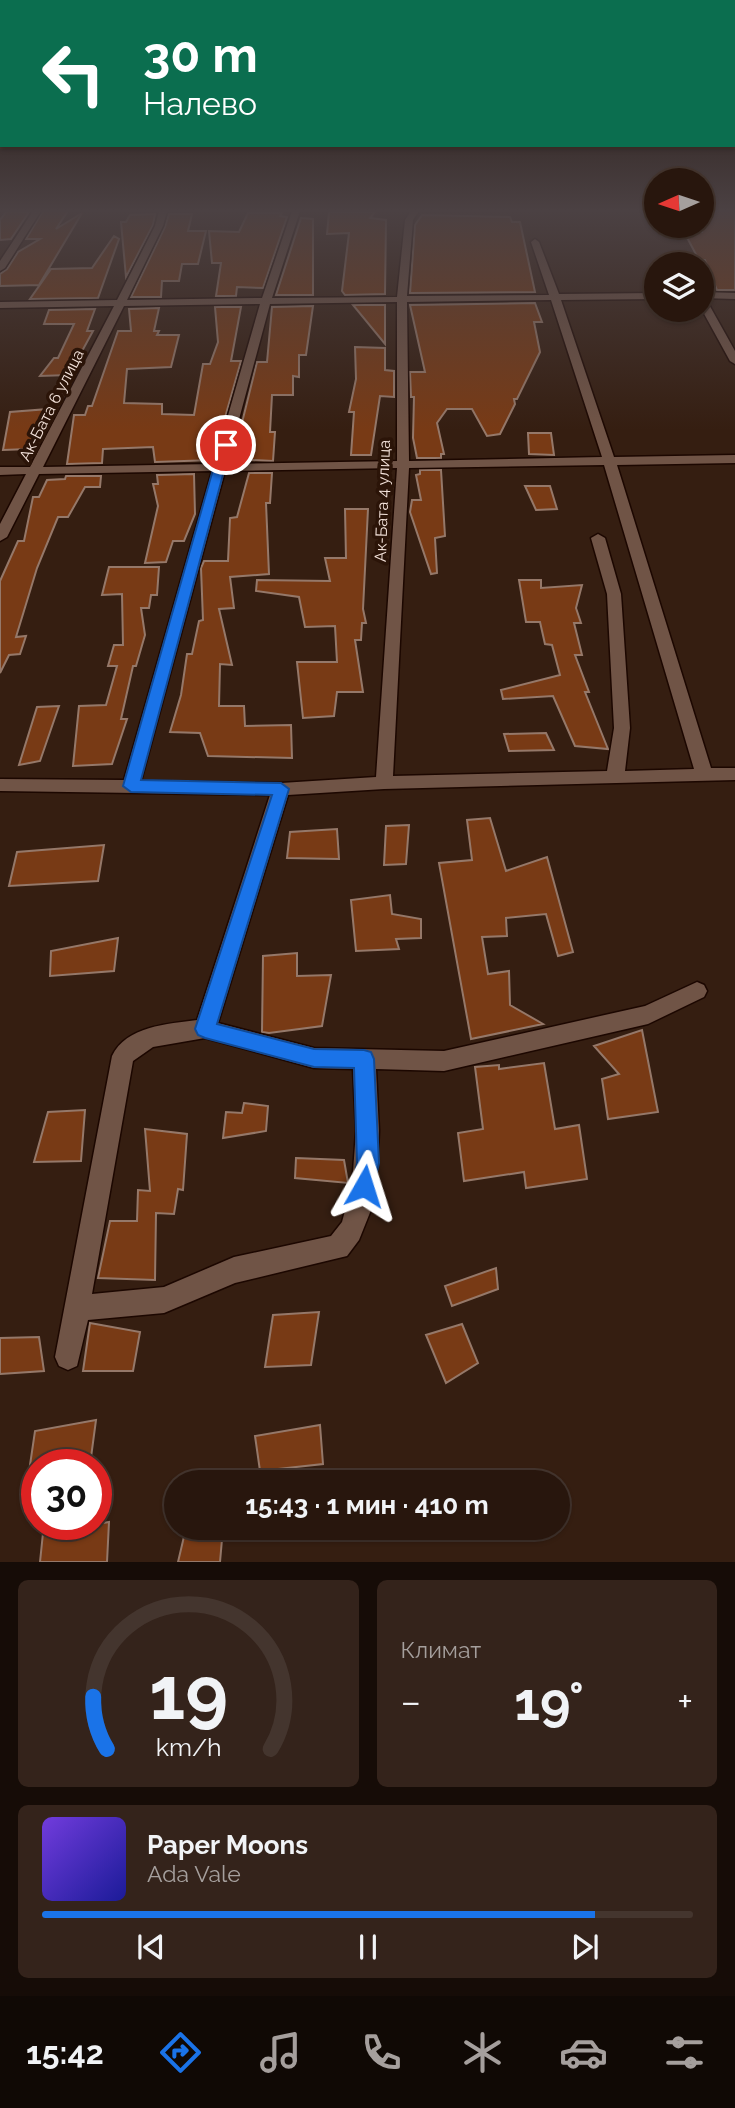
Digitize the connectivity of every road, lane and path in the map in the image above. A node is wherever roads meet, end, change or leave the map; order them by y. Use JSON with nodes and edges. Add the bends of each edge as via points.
{"nodes":[{"id":1,"x":130,"y":284,"type":"edge"},
{"id":2,"x":272,"y":284,"type":"edge"},
{"id":3,"x":404,"y":284,"type":"edge"},
{"id":4,"x":550,"y":284,"type":"edge"},
{"id":5,"x":714,"y":295,"type":"edge"},
{"id":6,"x":555,"y":296,"type":"junction"},
{"id":7,"x":644,"y":296,"type":"edge"},
{"id":8,"x":735,"y":296,"type":"edge"},
{"id":9,"x":402,"y":298,"type":"junction"},
{"id":10,"x":266,"y":302,"type":"junction"},
{"id":11,"x":121,"y":303,"type":"junction"},
{"id":12,"x":0,"y":305,"type":"edge"},
{"id":13,"x":714,"y":322,"type":"edge"},
{"id":14,"x":735,"y":361,"type":"edge"},
{"id":15,"x":735,"y":459,"type":"edge"},
{"id":16,"x":608,"y":462,"type":"junction"},
{"id":17,"x":403,"y":466,"type":"junction"},
{"id":18,"x":219,"y":469,"type":"junction"},
{"id":19,"x":34,"y":470,"type":"junction"},
{"id":20,"x":0,"y":471,"type":"edge"},
{"id":21,"x":0,"y":537,"type":"edge"},
{"id":22,"x":598,"y":538,"type":"dead end"},
{"id":23,"x":735,"y":774,"type":"edge"},
{"id":24,"x":705,"y":775,"type":"junction"},
{"id":25,"x":615,"y":778,"type":"junction"},
{"id":26,"x":384,"y":783,"type":"junction"},
{"id":27,"x":0,"y":785,"type":"edge"},
{"id":28,"x":131,"y":786,"type":"junction"},
{"id":29,"x":281,"y":789,"type":"junction"},
{"id":30,"x":697,"y":992,"type":"dead end"},
{"id":31,"x":205,"y":1029,"type":"junction"},
{"id":32,"x":364,"y":1059,"type":"junction"},
{"id":33,"x":77,"y":1308,"type":"junction"},
{"id":34,"x":68,"y":1357,"type":"dead end"}],
"edges":[{"from":1,"to":11,"type":"street","name":"Ак-Бата 6 улица"},
{"from":2,"to":10,"type":"street"},
{"from":3,"to":9,"type":"street","name":"Ак-Бата 4 улица"},
{"from":4,"to":6,"type":"street"},
{"from":5,"to":8,"type":"street"},
{"from":6,"to":7,"type":"street"},
{"from":6,"to":9,"type":"street"},
{"from":6,"to":16,"type":"street"},
{"from":9,"to":10,"type":"street"},
{"from":9,"to":17,"type":"street","name":"Ак-Бата 4 улица"},
{"from":10,"to":11,"type":"street"},
{"from":10,"to":18,"type":"street"},
{"from":11,"to":12,"type":"street"},
{"from":11,"to":19,"type":"street","name":"Ак-Бата 6 улица"},
{"from":13,"to":14,"type":"street"},
{"from":15,"to":16,"type":"street"},
{"from":16,"to":17,"type":"street"},
{"from":16,"to":24,"type":"street"},
{"from":17,"to":18,"type":"street"},
{"from":17,"to":26,"type":"street","name":"Ак-Бата 4 улица"},
{"from":18,"to":19,"type":"street"},
{"from":18,"to":28,"type":"street"},
{"from":19,"to":20,"type":"street"},
{"from":19,"to":21,"type":"street","name":"Ак-Бата 6 улица"},
{"from":22,"to":25,"type":"street","via":[[614,594],[622,728]]},
{"from":23,"to":24,"type":"street"},
{"from":24,"to":25,"type":"street"},
{"from":25,"to":26,"type":"street"},
{"from":26,"to":29,"type":"street"},
{"from":27,"to":28,"type":"street"},
{"from":28,"to":29,"type":"street"},
{"from":29,"to":31,"type":"street"},
{"from":30,"to":32,"type":"street","via":[[648,1015],[444,1060]]},
{"from":31,"to":32,"type":"street","via":[[314,1058]]},
{"from":31,"to":33,"type":"street","via":[[149,1038],[132,1044],[123,1056]]},
{"from":32,"to":33,"type":"street","via":[[368,1163],[350,1237],[338,1247],[234,1270],[164,1300]]},
{"from":33,"to":34,"type":"street"}]}
